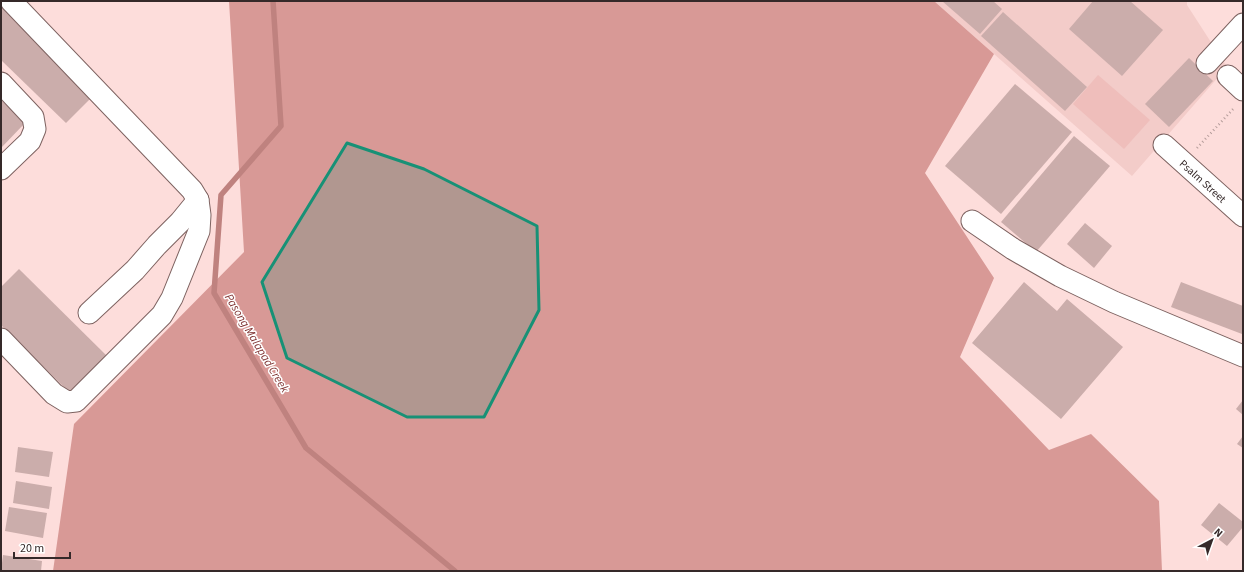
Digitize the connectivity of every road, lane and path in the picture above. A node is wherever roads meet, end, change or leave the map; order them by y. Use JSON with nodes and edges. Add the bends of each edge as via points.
{"nodes":[{"id":1,"x":11,"y":1,"type":"edge"},
{"id":2,"x":1243,"y":24,"type":"edge"},
{"id":3,"x":1207,"y":63,"type":"dead end"},
{"id":4,"x":1228,"y":76,"type":"dead end"},
{"id":5,"x":1,"y":83,"type":"edge"},
{"id":6,"x":1240,"y":97,"type":"edge"},
{"id":7,"x":1164,"y":145,"type":"dead end"},
{"id":8,"x":1184,"y":163,"type":"junction"},
{"id":9,"x":1,"y":169,"type":"edge"},
{"id":10,"x":198,"y":200,"type":"junction"},
{"id":11,"x":1241,"y":211,"type":"edge"},
{"id":12,"x":972,"y":221,"type":"dead end"},
{"id":13,"x":89,"y":313,"type":"dead end"},
{"id":14,"x":1,"y":339,"type":"edge"},
{"id":15,"x":1243,"y":356,"type":"edge"}],
"edges":[{"from":1,"to":10,"type":"street","via":[[192,190]]},
{"from":2,"to":3,"type":"street"},
{"from":4,"to":6,"type":"street"},
{"from":5,"to":9,"type":"street","via":[[33,117],[35,129],[30,141]]},
{"from":6,"to":8,"type":"path"},
{"from":7,"to":8,"type":"street","name":"Psalm Street"},
{"from":8,"to":11,"type":"street","name":"Psalm Street"},
{"from":10,"to":13,"type":"street","via":[[136,270]]},
{"from":10,"to":14,"type":"street","via":[[199,231],[168,307],[76,401],[67,402],[54,394]]},
{"from":12,"to":15,"type":"street","via":[[1013,249],[1060,276],[1114,302]]}]}
